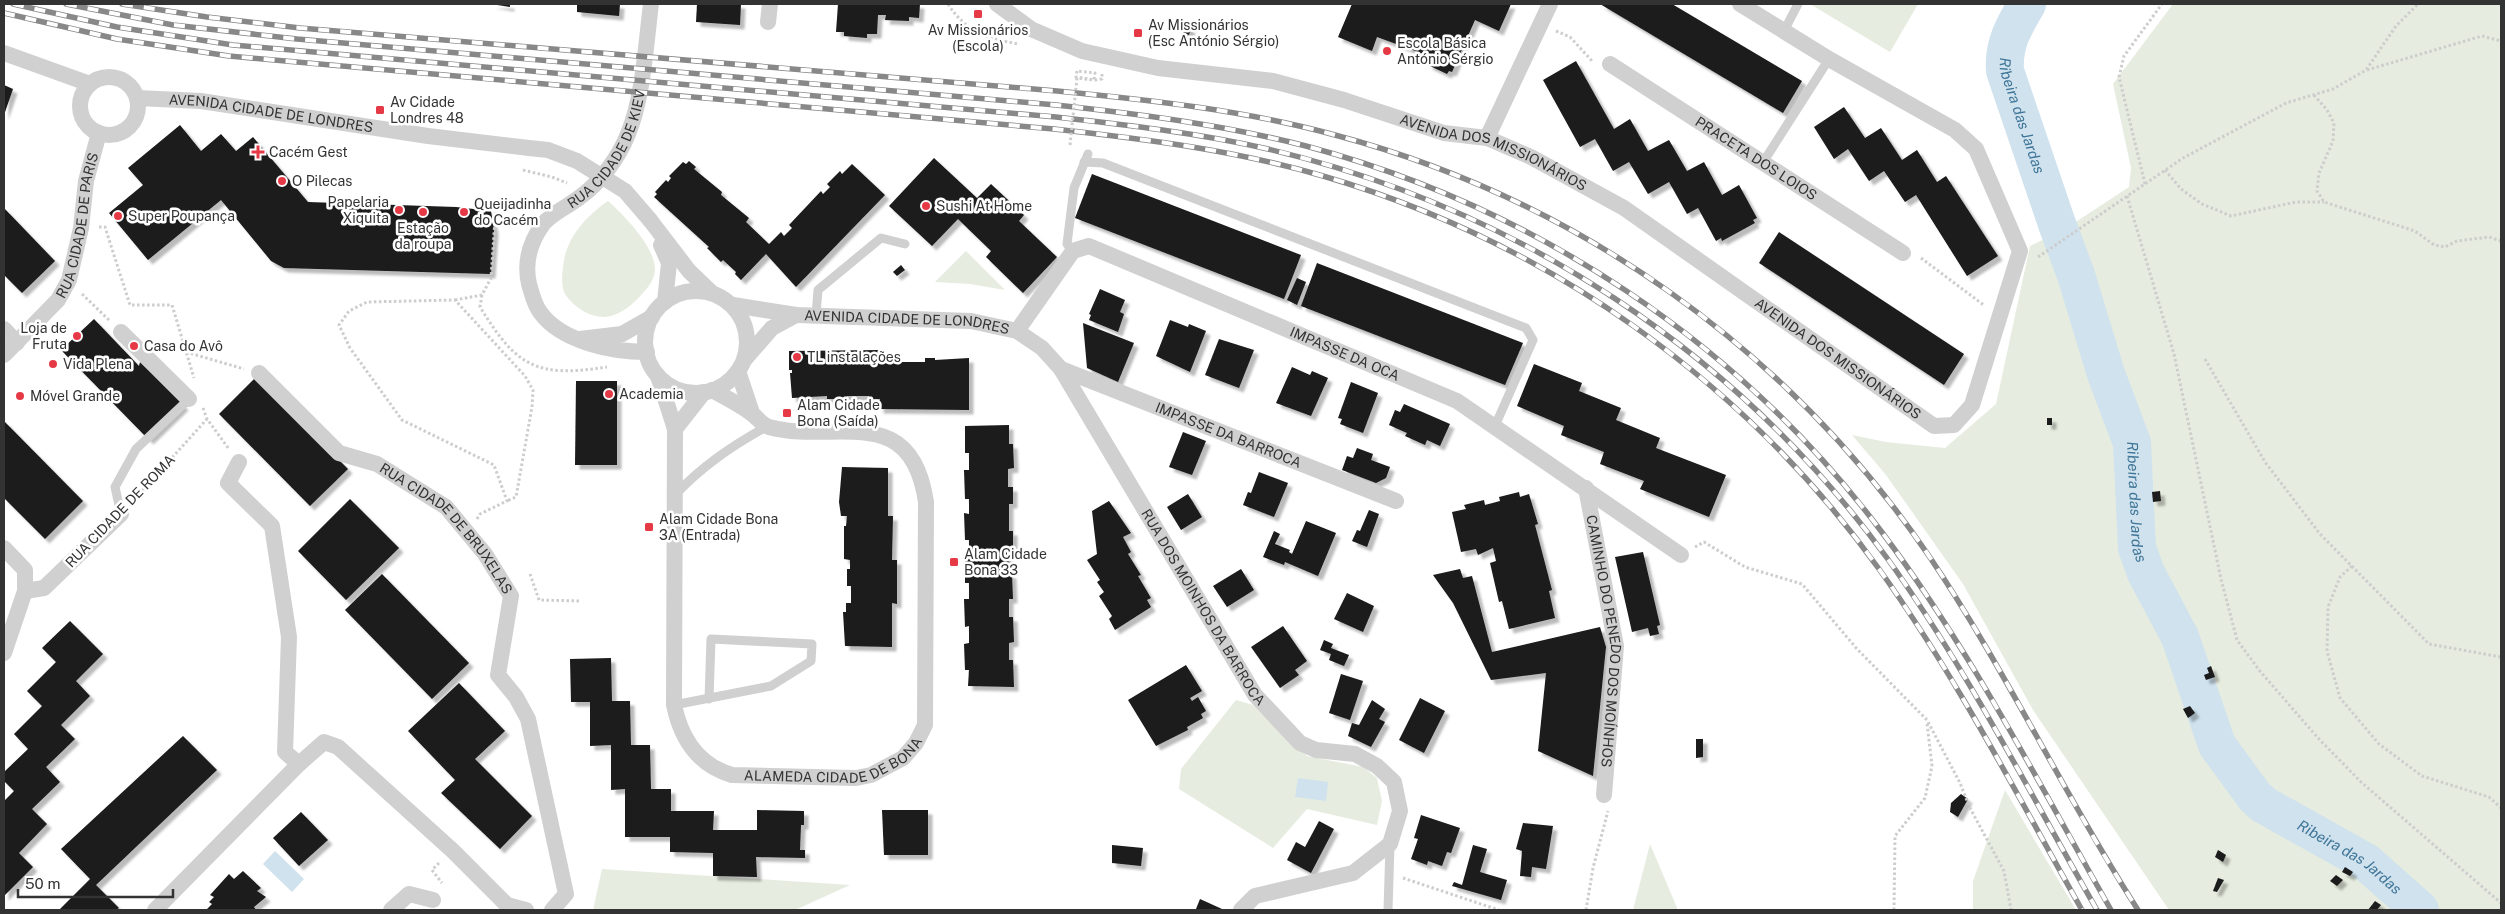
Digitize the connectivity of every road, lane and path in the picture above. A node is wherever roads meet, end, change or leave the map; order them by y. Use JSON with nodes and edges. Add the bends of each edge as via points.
{"nodes":[{"id":1,"x":651,"y":4,"type":"edge"},
{"id":2,"x":770,"y":4,"type":"edge"},
{"id":3,"x":998,"y":4,"type":"edge"},
{"id":4,"x":1550,"y":4,"type":"edge"},
{"id":5,"x":1740,"y":4,"type":"edge"},
{"id":6,"x":1798,"y":4,"type":"edge"},
{"id":7,"x":2162,"y":4,"type":"edge"},
{"id":8,"x":2418,"y":4,"type":"edge"},
{"id":9,"x":768,"y":22,"type":"dead end"},
{"id":10,"x":1541,"y":25,"type":"junction"},
{"id":11,"x":1784,"y":31,"type":"junction"},
{"id":12,"x":2501,"y":41,"type":"edge"},
{"id":13,"x":4,"y":53,"type":"edge"},
{"id":14,"x":1829,"y":59,"type":"junction"},
{"id":15,"x":1610,"y":64,"type":"joint"},
{"id":16,"x":2366,"y":70,"type":"junction"},
{"id":17,"x":1077,"y":71,"type":"dead end"},
{"id":18,"x":90,"y":84,"type":"junction"},
{"id":19,"x":2314,"y":95,"type":"junction"},
{"id":20,"x":137,"y":98,"type":"junction"},
{"id":21,"x":99,"y":133,"type":"junction"},
{"id":22,"x":1487,"y":138,"type":"junction"},
{"id":23,"x":1070,"y":145,"type":"dead end"},
{"id":24,"x":1762,"y":164,"type":"junction"},
{"id":25,"x":523,"y":170,"type":"dead end"},
{"id":26,"x":2165,"y":170,"type":"junction"},
{"id":27,"x":567,"y":183,"type":"dead end"},
{"id":28,"x":2145,"y":184,"type":"junction"},
{"id":29,"x":2127,"y":196,"type":"junction"},
{"id":30,"x":2324,"y":202,"type":"junction"},
{"id":31,"x":496,"y":205,"type":"dead end"},
{"id":32,"x":650,"y":220,"type":"junction"},
{"id":33,"x":105,"y":227,"type":"dead end"},
{"id":34,"x":2501,"y":241,"type":"edge"},
{"id":35,"x":905,"y":244,"type":"dead end"},
{"id":36,"x":1073,"y":251,"type":"junction"},
{"id":37,"x":1903,"y":253,"type":"joint"},
{"id":38,"x":2013,"y":274,"type":"junction"},
{"id":39,"x":69,"y":280,"type":"junction"},
{"id":40,"x":712,"y":293,"type":"junction"},
{"id":41,"x":482,"y":295,"type":"junction"},
{"id":42,"x":455,"y":300,"type":"junction"},
{"id":43,"x":665,"y":302,"type":"junction"},
{"id":44,"x":733,"y":305,"type":"junction"},
{"id":45,"x":796,"y":315,"type":"junction"},
{"id":46,"x":816,"y":315,"type":"junction"},
{"id":47,"x":652,"y":317,"type":"junction"},
{"id":48,"x":2000,"y":318,"type":"junction"},
{"id":49,"x":4,"y":329,"type":"edge"},
{"id":50,"x":1017,"y":331,"type":"junction"},
{"id":51,"x":121,"y":332,"type":"joint"},
{"id":52,"x":580,"y":339,"type":"junction"},
{"id":53,"x":17,"y":343,"type":"junction"},
{"id":54,"x":186,"y":352,"type":"junction"},
{"id":55,"x":646,"y":352,"type":"junction"},
{"id":56,"x":4,"y":355,"type":"edge"},
{"id":57,"x":2205,"y":359,"type":"dead end"},
{"id":58,"x":615,"y":366,"type":"dead end"},
{"id":59,"x":741,"y":366,"type":"junction"},
{"id":60,"x":1061,"y":369,"type":"junction"},
{"id":61,"x":259,"y":373,"type":"joint"},
{"id":62,"x":658,"y":376,"type":"junction"},
{"id":63,"x":708,"y":391,"type":"junction"},
{"id":64,"x":196,"y":396,"type":"junction"},
{"id":65,"x":752,"y":414,"type":"junction"},
{"id":66,"x":207,"y":419,"type":"junction"},
{"id":67,"x":1495,"y":426,"type":"junction"},
{"id":68,"x":766,"y":427,"type":"junction"},
{"id":69,"x":675,"y":429,"type":"junction"},
{"id":70,"x":239,"y":462,"type":"joint"},
{"id":71,"x":1586,"y":488,"type":"junction"},
{"id":72,"x":675,"y":496,"type":"junction"},
{"id":73,"x":507,"y":501,"type":"junction"},
{"id":74,"x":1396,"y":501,"type":"dead end"},
{"id":75,"x":121,"y":514,"type":"junction"},
{"id":76,"x":476,"y":522,"type":"dead end"},
{"id":77,"x":4,"y":548,"type":"edge"},
{"id":78,"x":1681,"y":555,"type":"joint"},
{"id":79,"x":2352,"y":566,"type":"junction"},
{"id":80,"x":530,"y":574,"type":"dead end"},
{"id":81,"x":26,"y":591,"type":"junction"},
{"id":82,"x":579,"y":601,"type":"dead end"},
{"id":83,"x":4,"y":653,"type":"edge"},
{"id":84,"x":2500,"y":655,"type":"edge"},
{"id":85,"x":709,"y":699,"type":"junction"},
{"id":86,"x":674,"y":706,"type":"junction"},
{"id":87,"x":1927,"y":720,"type":"junction"},
{"id":88,"x":299,"y":764,"type":"junction"},
{"id":89,"x":1604,"y":795,"type":"joint"},
{"id":90,"x":2501,"y":808,"type":"edge"},
{"id":91,"x":1390,"y":844,"type":"junction"},
{"id":92,"x":453,"y":851,"type":"junction"},
{"id":93,"x":1389,"y":874,"type":"junction"},
{"id":94,"x":433,"y":900,"type":"joint"},
{"id":95,"x":2501,"y":903,"type":"edge"},
{"id":96,"x":155,"y":910,"type":"edge"},
{"id":97,"x":391,"y":910,"type":"edge"},
{"id":98,"x":526,"y":910,"type":"edge"},
{"id":99,"x":552,"y":910,"type":"edge"},
{"id":100,"x":1241,"y":910,"type":"edge"},
{"id":101,"x":1388,"y":910,"type":"edge"},
{"id":102,"x":1499,"y":910,"type":"edge"},
{"id":103,"x":1586,"y":910,"type":"edge"},
{"id":104,"x":1894,"y":910,"type":"edge"},
{"id":105,"x":2011,"y":910,"type":"edge"}],
"edges":[{"from":1,"to":52,"type":"street","name":"RUA CIDADE DE KIEV","via":[[636,107],[616,158],[590,188],[544,222],[530,244],[527,273],[533,300],[551,324]]},
{"from":2,"to":9,"type":"street"},
{"from":3,"to":22,"type":"street","name":"AVENIDA DOS MISSIONÁRIOS","via":[[1031,29],[1082,52],[1158,68],[1273,81],[1444,133]]},
{"from":4,"to":10,"type":"street"},
{"from":5,"to":11,"type":"street"},
{"from":6,"to":11,"type":"lane"},
{"from":7,"to":28,"type":"path","via":[[2124,56],[2119,77]]},
{"from":8,"to":16,"type":"path","via":[[2396,26]]},
{"from":10,"to":15,"type":"path","via":[[1570,36],[1596,65]]},
{"from":10,"to":22,"type":"street"},
{"from":11,"to":14,"type":"street"},
{"from":12,"to":16,"type":"path","via":[[2482,36]]},
{"from":13,"to":18,"type":"street"},
{"from":14,"to":24,"type":"lane"},
{"from":14,"to":38,"type":"street","via":[[1956,130],[1976,149],[2020,251]]},
{"from":15,"to":24,"type":"street","name":"PRACETA DOS LOIOS"},
{"from":16,"to":19,"type":"path","via":[[2333,89]]},
{"from":17,"to":23,"type":"path","bridge":true,"via":[[1095,74],[1094,80],[1077,78]]},
{"from":18,"to":20,"type":"street","via":[[103,78],[117,78],[133,89]]},
{"from":18,"to":21,"type":"street","via":[[82,97],[81,113],[88,125]]},
{"from":19,"to":26,"type":"path","via":[[2286,103]]},
{"from":19,"to":30,"type":"path","via":[[2334,123],[2332,141],[2318,173],[2317,192]]},
{"from":20,"to":21,"type":"street","via":[[138,111],[130,125],[113,134]]},
{"from":20,"to":32,"type":"street","name":"AVENIDA CIDADE DE LONDRES","bridge":true,"via":[[201,101],[428,136],[548,150],[577,161],[625,191]]},
{"from":21,"to":39,"type":"street","name":"RUA CIDADE DE PARIS","via":[[86,181],[81,228]]},
{"from":22,"to":48,"type":"street","name":"AVENIDA DOS MISSIONÁRIOS","via":[[1531,157],[1624,208],[1934,426],[1954,425],[1972,405]]},
{"from":24,"to":37,"type":"street","name":"PRACETA DOS LOIOS"},
{"from":25,"to":27,"type":"path"},
{"from":26,"to":28,"type":"path"},
{"from":26,"to":30,"type":"path","via":[[2202,204],[2231,216],[2296,202]]},
{"from":28,"to":29,"type":"path"},
{"from":29,"to":38,"type":"path"},
{"from":29,"to":95,"type":"path","via":[[2174,354],[2221,579],[2238,640],[2259,670],[2361,782]]},
{"from":30,"to":34,"type":"path","via":[[2415,231],[2434,245],[2445,246],[2489,237]]},
{"from":31,"to":41,"type":"path","via":[[491,278]]},
{"from":32,"to":40,"type":"street","name":"AVENIDA CIDADE DE LONDRES","via":[[689,271]]},
{"from":32,"to":43,"type":"street","name":"AVENIDA CIDADE DE LONDRES","via":[[670,264]]},
{"from":33,"to":54,"type":"path","via":[[130,305],[172,305]]},
{"from":35,"to":46,"type":"lane","via":[[881,238],[818,290]]},
{"from":36,"to":50,"type":"street"},
{"from":36,"to":67,"type":"street","name":"IMPASSE DA OCA","via":[[1089,246],[1457,401]]},
{"from":36,"to":67,"type":"lane","via":[[1067,244],[1072,197],[1086,158],[1526,328],[1533,340]]},
{"from":37,"to":48,"type":"path","via":[[1924,258]]},
{"from":38,"to":48,"type":"street"},
{"from":39,"to":51,"type":"path"},
{"from":39,"to":53,"type":"street","name":"RUA CIDADE DE PARIS","via":[[58,300]]},
{"from":40,"to":43,"type":"street","via":[[684,292]]},
{"from":40,"to":44,"type":"street"},
{"from":41,"to":42,"type":"path"},
{"from":41,"to":58,"type":"path","via":[[480,307],[490,323],[509,349],[523,360],[546,370]]},
{"from":42,"to":73,"type":"path","via":[[525,376],[533,390],[516,497]]},
{"from":42,"to":73,"type":"path","via":[[367,302],[349,311],[340,325],[350,348],[402,420],[494,465]]},
{"from":43,"to":47,"type":"street"},
{"from":44,"to":45,"type":"street","name":"AVENIDA CIDADE DE LONDRES"},
{"from":44,"to":59,"type":"street","via":[[742,317],[746,331],[747,346]]},
{"from":45,"to":46,"type":"street","name":"AVENIDA CIDADE DE LONDRES"},
{"from":45,"to":59,"type":"street","name":"AVENIDA CIDADE DE LONDRES","via":[[772,328]]},
{"from":46,"to":50,"type":"street","name":"AVENIDA CIDADE DE LONDRES","via":[[971,321]]},
{"from":47,"to":52,"type":"street","via":[[622,334]]},
{"from":47,"to":55,"type":"street","via":[[645,340]]},
{"from":49,"to":53,"type":"street"},
{"from":50,"to":60,"type":"street","name":"RUA DOS MOINHOS DA BARROCA","via":[[1042,348]]},
{"from":51,"to":64,"type":"street"},
{"from":52,"to":55,"type":"street","name":"RUA CIDADE DE KIEV","via":[[592,345]]},
{"from":53,"to":56,"type":"street","name":"RUA CIDADE DE PARIS"},
{"from":54,"to":61,"type":"path"},
{"from":54,"to":64,"type":"path"},
{"from":55,"to":62,"type":"street"},
{"from":57,"to":79,"type":"path","via":[[2265,462],[2320,534]]},
{"from":59,"to":63,"type":"street","via":[[731,379]]},
{"from":59,"to":65,"type":"street"},
{"from":60,"to":74,"type":"street","name":"IMPASSE DA BARROCA"},
{"from":60,"to":91,"type":"street","name":"RUA DOS MOINHOS DA BARROCA","via":[[1255,695],[1300,743],[1316,750],[1355,754],[1377,766],[1394,782],[1400,811]]},
{"from":61,"to":99,"type":"street","name":"RUA CIDADE DE BRUXELAS","via":[[340,453],[377,464],[446,507],[485,554],[511,596],[498,675],[528,719],[566,894]]},
{"from":62,"to":63,"type":"street","via":[[679,390]]},
{"from":62,"to":69,"type":"street","name":"ALAMEDA CIDADE DE BONA"},
{"from":63,"to":65,"type":"street"},
{"from":63,"to":69,"type":"street"},
{"from":64,"to":66,"type":"path"},
{"from":64,"to":75,"type":"lane","via":[[136,449],[115,487]]},
{"from":65,"to":68,"type":"street"},
{"from":66,"to":70,"type":"path"},
{"from":66,"to":75,"type":"path","name":"RUA CIDADE DE ROMA"},
{"from":67,"to":71,"type":"street","name":"IMPASSE DA OCA"},
{"from":68,"to":72,"type":"lane","via":[[729,447],[693,476]]},
{"from":68,"to":86,"type":"street","name":"ALAMEDA CIDADE DE BONA","via":[[874,432],[910,457],[918,471],[926,502],[925,725],[903,758],[872,775],[856,778],[732,775],[712,767],[684,739]]},
{"from":69,"to":72,"type":"street","name":"ALAMEDA CIDADE DE BONA"},
{"from":70,"to":88,"type":"street","via":[[228,483],[272,526],[289,636],[284,752]]},
{"from":71,"to":78,"type":"street","name":"IMPASSE DA OCA"},
{"from":71,"to":89,"type":"street","name":"CAMINHO DO PENEDO DOS MOÍNHOS","via":[[1616,646]]},
{"from":72,"to":86,"type":"street","name":"ALAMEDA CIDADE DE BONA"},
{"from":73,"to":76,"type":"path","via":[[480,514]]},
{"from":75,"to":81,"type":"street","name":"RUA CIDADE DE ROMA","via":[[44,588]]},
{"from":77,"to":81,"type":"street","via":[[25,570]]},
{"from":78,"to":87,"type":"path","via":[[1704,542],[1745,568],[1802,584],[1857,649]]},
{"from":79,"to":84,"type":"path","via":[[2429,644]]},
{"from":79,"to":90,"type":"path","via":[[2340,577],[2328,607],[2327,651],[2340,698],[2379,744],[2422,776],[2489,797]]},
{"from":80,"to":82,"type":"path","via":[[539,600]]},
{"from":81,"to":83,"type":"street"},
{"from":85,"to":85,"type":"lane","via":[[771,686],[811,661],[812,644],[711,639]]},
{"from":85,"to":86,"type":"lane"},
{"from":87,"to":104,"type":"path","via":[[1932,766],[1925,798],[1895,836]]},
{"from":87,"to":105,"type":"path","via":[[2004,871]]},
{"from":88,"to":92,"type":"street","via":[[324,742],[338,746]]},
{"from":88,"to":96,"type":"street"},
{"from":89,"to":103,"type":"path","via":[[1609,808]]},
{"from":91,"to":93,"type":"lane"},
{"from":91,"to":100,"type":"street","via":[[1353,874],[1255,896]]},
{"from":92,"to":94,"type":"path","via":[[432,870],[446,888]]},
{"from":92,"to":98,"type":"street","via":[[508,905]]},
{"from":93,"to":101,"type":"lane"},
{"from":93,"to":102,"type":"path"},
{"from":94,"to":97,"type":"street","via":[[409,894]]}]}
